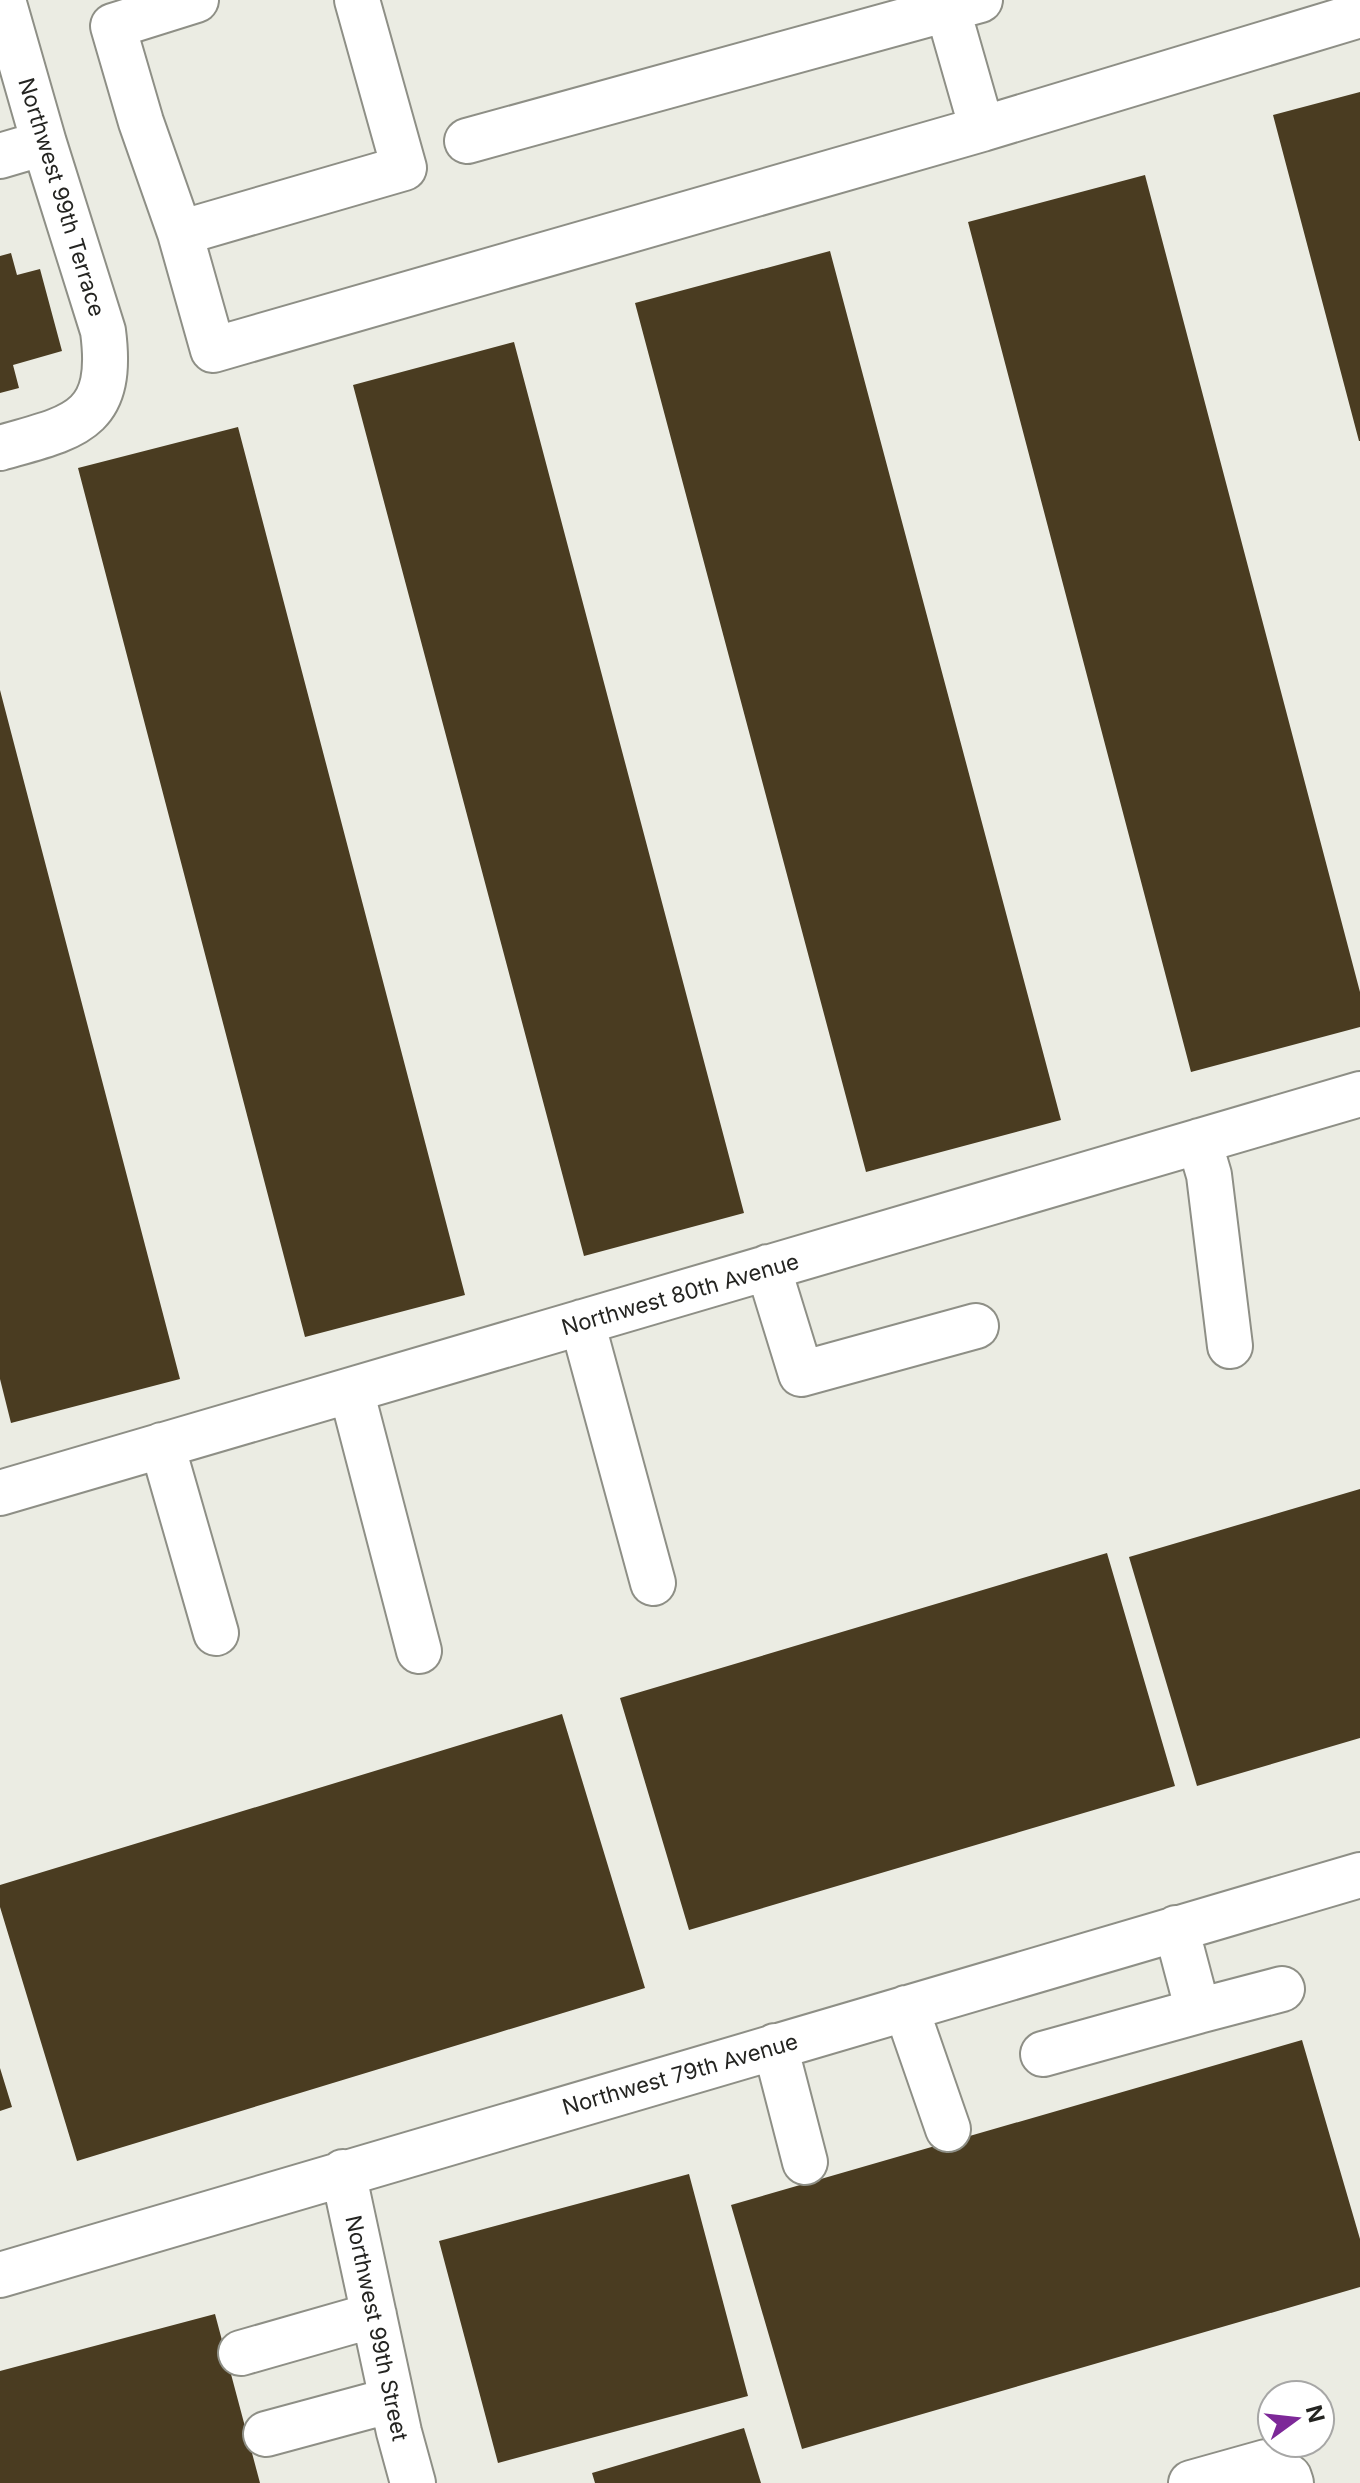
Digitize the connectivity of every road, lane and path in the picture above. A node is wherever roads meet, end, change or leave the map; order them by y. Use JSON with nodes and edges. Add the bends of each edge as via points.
{"nodes":[{"id":1,"x":3,"y":0,"type":"edge"},
{"id":2,"x":196,"y":0,"type":"edge"},
{"id":3,"x":357,"y":0,"type":"edge"},
{"id":4,"x":957,"y":3,"type":"edge"},
{"id":5,"x":1360,"y":15,"type":"edge"},
{"id":6,"x":982,"y":129,"type":"junction"},
{"id":7,"x":467,"y":141,"type":"dead end"},
{"id":8,"x":44,"y":143,"type":"junction"},
{"id":9,"x":0,"y":156,"type":"edge"},
{"id":10,"x":180,"y":233,"type":"junction"},
{"id":11,"x":0,"y":448,"type":"edge"},
{"id":12,"x":1358,"y":1102,"type":"edge"},
{"id":13,"x":1199,"y":1141,"type":"junction"},
{"id":14,"x":768,"y":1267,"type":"junction"},
{"id":15,"x":582,"y":1322,"type":"junction"},
{"id":16,"x":976,"y":1326,"type":"dead end"},
{"id":17,"x":1230,"y":1346,"type":"dead end"},
{"id":18,"x":351,"y":1390,"type":"junction"},
{"id":19,"x":162,"y":1445,"type":"junction"},
{"id":20,"x":0,"y":1493,"type":"edge"},
{"id":21,"x":653,"y":1583,"type":"dead end"},
{"id":22,"x":216,"y":1633,"type":"dead end"},
{"id":23,"x":419,"y":1651,"type":"dead end"},
{"id":24,"x":1360,"y":1875,"type":"edge"},
{"id":25,"x":1176,"y":1928,"type":"junction"},
{"id":26,"x":1282,"y":1989,"type":"dead end"},
{"id":27,"x":906,"y":2008,"type":"junction"},
{"id":28,"x":1198,"y":2011,"type":"junction"},
{"id":29,"x":775,"y":2046,"type":"junction"},
{"id":30,"x":1043,"y":2054,"type":"dead end"},
{"id":31,"x":948,"y":2129,"type":"dead end"},
{"id":32,"x":805,"y":2162,"type":"dead end"},
{"id":33,"x":343,"y":2172,"type":"junction"},
{"id":34,"x":0,"y":2275,"type":"edge"},
{"id":35,"x":374,"y":2315,"type":"junction"},
{"id":36,"x":241,"y":2353,"type":"dead end"},
{"id":37,"x":392,"y":2400,"type":"junction"},
{"id":38,"x":266,"y":2434,"type":"dead end"},
{"id":39,"x":413,"y":2483,"type":"edge"},
{"id":40,"x":1191,"y":2483,"type":"edge"},
{"id":41,"x":1291,"y":2483,"type":"edge"}],
"edges":[{"from":1,"to":8,"type":"street","name":"Northwest 99th Terrace"},
{"from":2,"to":10,"type":"street","via":[[113,26]]},
{"from":3,"to":10,"type":"street","via":[[404,168]]},
{"from":4,"to":6,"type":"street"},
{"from":4,"to":7,"type":"street"},
{"from":5,"to":6,"type":"street"},
{"from":6,"to":10,"type":"street","via":[[213,350]]},
{"from":8,"to":9,"type":"street"},
{"from":8,"to":11,"type":"street","name":"Northwest 99th Terrace","via":[[103,331],[105,367],[99,396],[82,419]]},
{"from":12,"to":13,"type":"street","name":"Northwest 80th Avenue"},
{"from":13,"to":14,"type":"street","name":"Northwest 80th Avenue"},
{"from":13,"to":17,"type":"street","via":[[1209,1175]]},
{"from":14,"to":15,"type":"street","name":"Northwest 80th Avenue"},
{"from":14,"to":16,"type":"street","via":[[801,1374]]},
{"from":15,"to":18,"type":"street","name":"Northwest 80th Avenue"},
{"from":15,"to":21,"type":"street"},
{"from":18,"to":19,"type":"street","name":"Northwest 80th Avenue"},
{"from":18,"to":23,"type":"street"},
{"from":19,"to":20,"type":"street","name":"Northwest 80th Avenue"},
{"from":19,"to":22,"type":"street"},
{"from":24,"to":25,"type":"street","name":"Northwest 79th Avenue"},
{"from":25,"to":27,"type":"street","name":"Northwest 79th Avenue"},
{"from":25,"to":28,"type":"street"},
{"from":26,"to":28,"type":"street"},
{"from":27,"to":29,"type":"street","name":"Northwest 79th Avenue"},
{"from":27,"to":31,"type":"street"},
{"from":28,"to":30,"type":"street"},
{"from":29,"to":32,"type":"street"},
{"from":29,"to":33,"type":"street","name":"Northwest 79th Avenue"},
{"from":33,"to":34,"type":"street","name":"Northwest 79th Avenue"},
{"from":33,"to":35,"type":"street","name":"Northwest 99th Street"},
{"from":35,"to":36,"type":"street"},
{"from":35,"to":37,"type":"street","name":"Northwest 99th Street"},
{"from":37,"to":38,"type":"street"},
{"from":37,"to":39,"type":"street","name":"Northwest 99th Street"},
{"from":40,"to":41,"type":"street","via":[[1266,2462]]}]}
